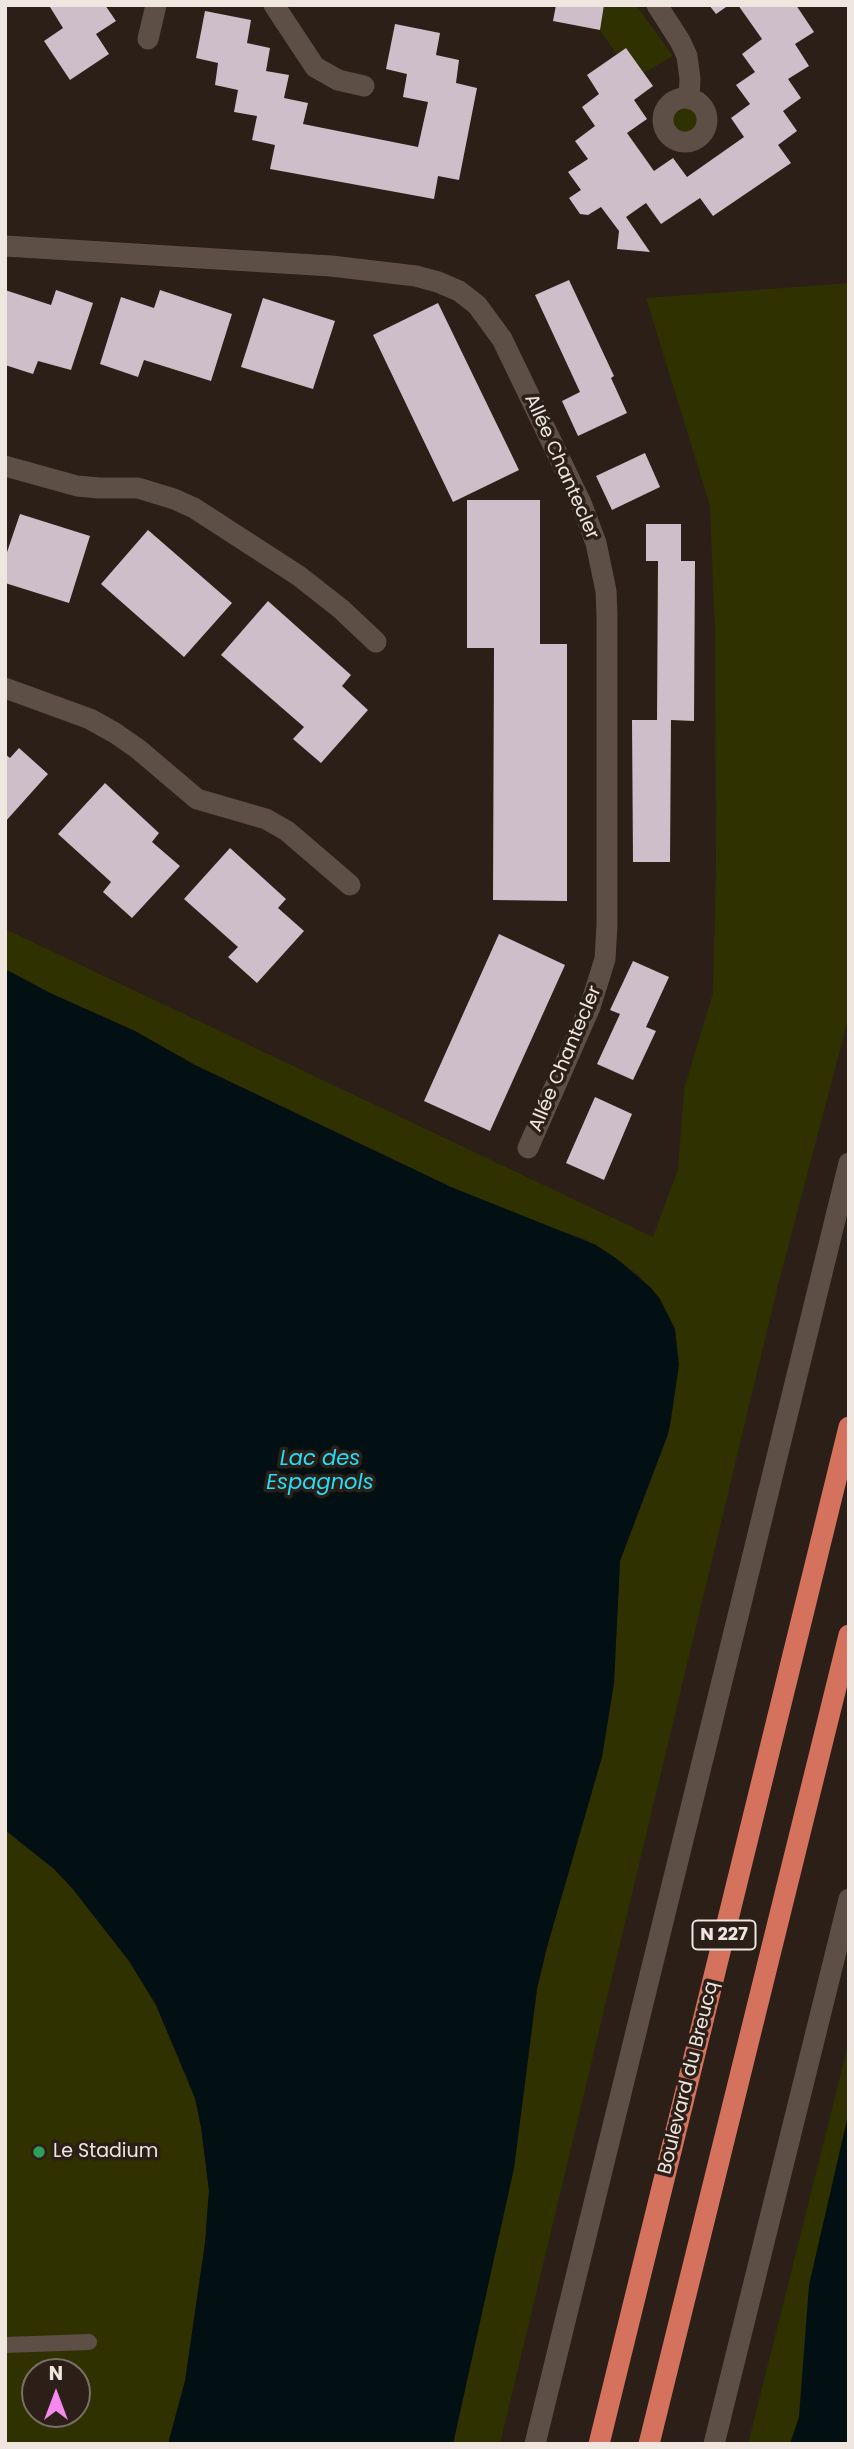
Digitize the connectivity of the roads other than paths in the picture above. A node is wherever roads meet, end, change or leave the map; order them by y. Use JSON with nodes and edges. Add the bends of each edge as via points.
{"nodes":[{"id":1,"x":156,"y":5,"type":"edge"},
{"id":2,"x":274,"y":5,"type":"edge"},
{"id":3,"x":657,"y":5,"type":"edge"},
{"id":4,"x":148,"y":39,"type":"dead end"},
{"id":5,"x":364,"y":86,"type":"dead end"},
{"id":6,"x":689,"y":99,"type":"dead end"},
{"id":7,"x":5,"y":246,"type":"edge"},
{"id":8,"x":5,"y":466,"type":"edge"},
{"id":9,"x":376,"y":642,"type":"dead end"},
{"id":10,"x":5,"y":688,"type":"edge"},
{"id":11,"x":350,"y":885,"type":"dead end"},
{"id":12,"x":528,"y":1148,"type":"dead end"},
{"id":13,"x":849,"y":1163,"type":"edge"},
{"id":14,"x":849,"y":1427,"type":"edge"},
{"id":15,"x":849,"y":1635,"type":"edge"},
{"id":16,"x":849,"y":1899,"type":"edge"},
{"id":17,"x":89,"y":2342,"type":"dead end"},
{"id":18,"x":5,"y":2345,"type":"edge"},
{"id":19,"x":535,"y":2444,"type":"edge"},
{"id":20,"x":598,"y":2444,"type":"edge"},
{"id":21,"x":649,"y":2444,"type":"edge"},
{"id":22,"x":715,"y":2444,"type":"edge"}],
"edges":[{"from":1,"to":4,"type":"street"},
{"from":2,"to":5,"type":"street","via":[[314,67],[338,80]]},
{"from":3,"to":6,"type":"street","via":[[687,56]]},
{"from":7,"to":12,"type":"street","name":"Allée Chantecler","via":[[331,266],[416,276],[460,291],[477,305],[502,340],[581,503],[596,543],[607,616],[605,959],[590,1007]]},
{"from":8,"to":9,"type":"street","via":[[76,486],[138,488],[184,503],[299,576]]},
{"from":10,"to":11,"type":"street","via":[[115,733],[197,799],[266,819],[287,831]]},
{"from":13,"to":19,"type":"street"},
{"from":14,"to":20,"type":"highway","name":"Boulevard du Breucq","number":"N 227"},
{"from":15,"to":21,"type":"highway","number":"N 227"},
{"from":16,"to":22,"type":"street"},
{"from":17,"to":18,"type":"lane"}]}
